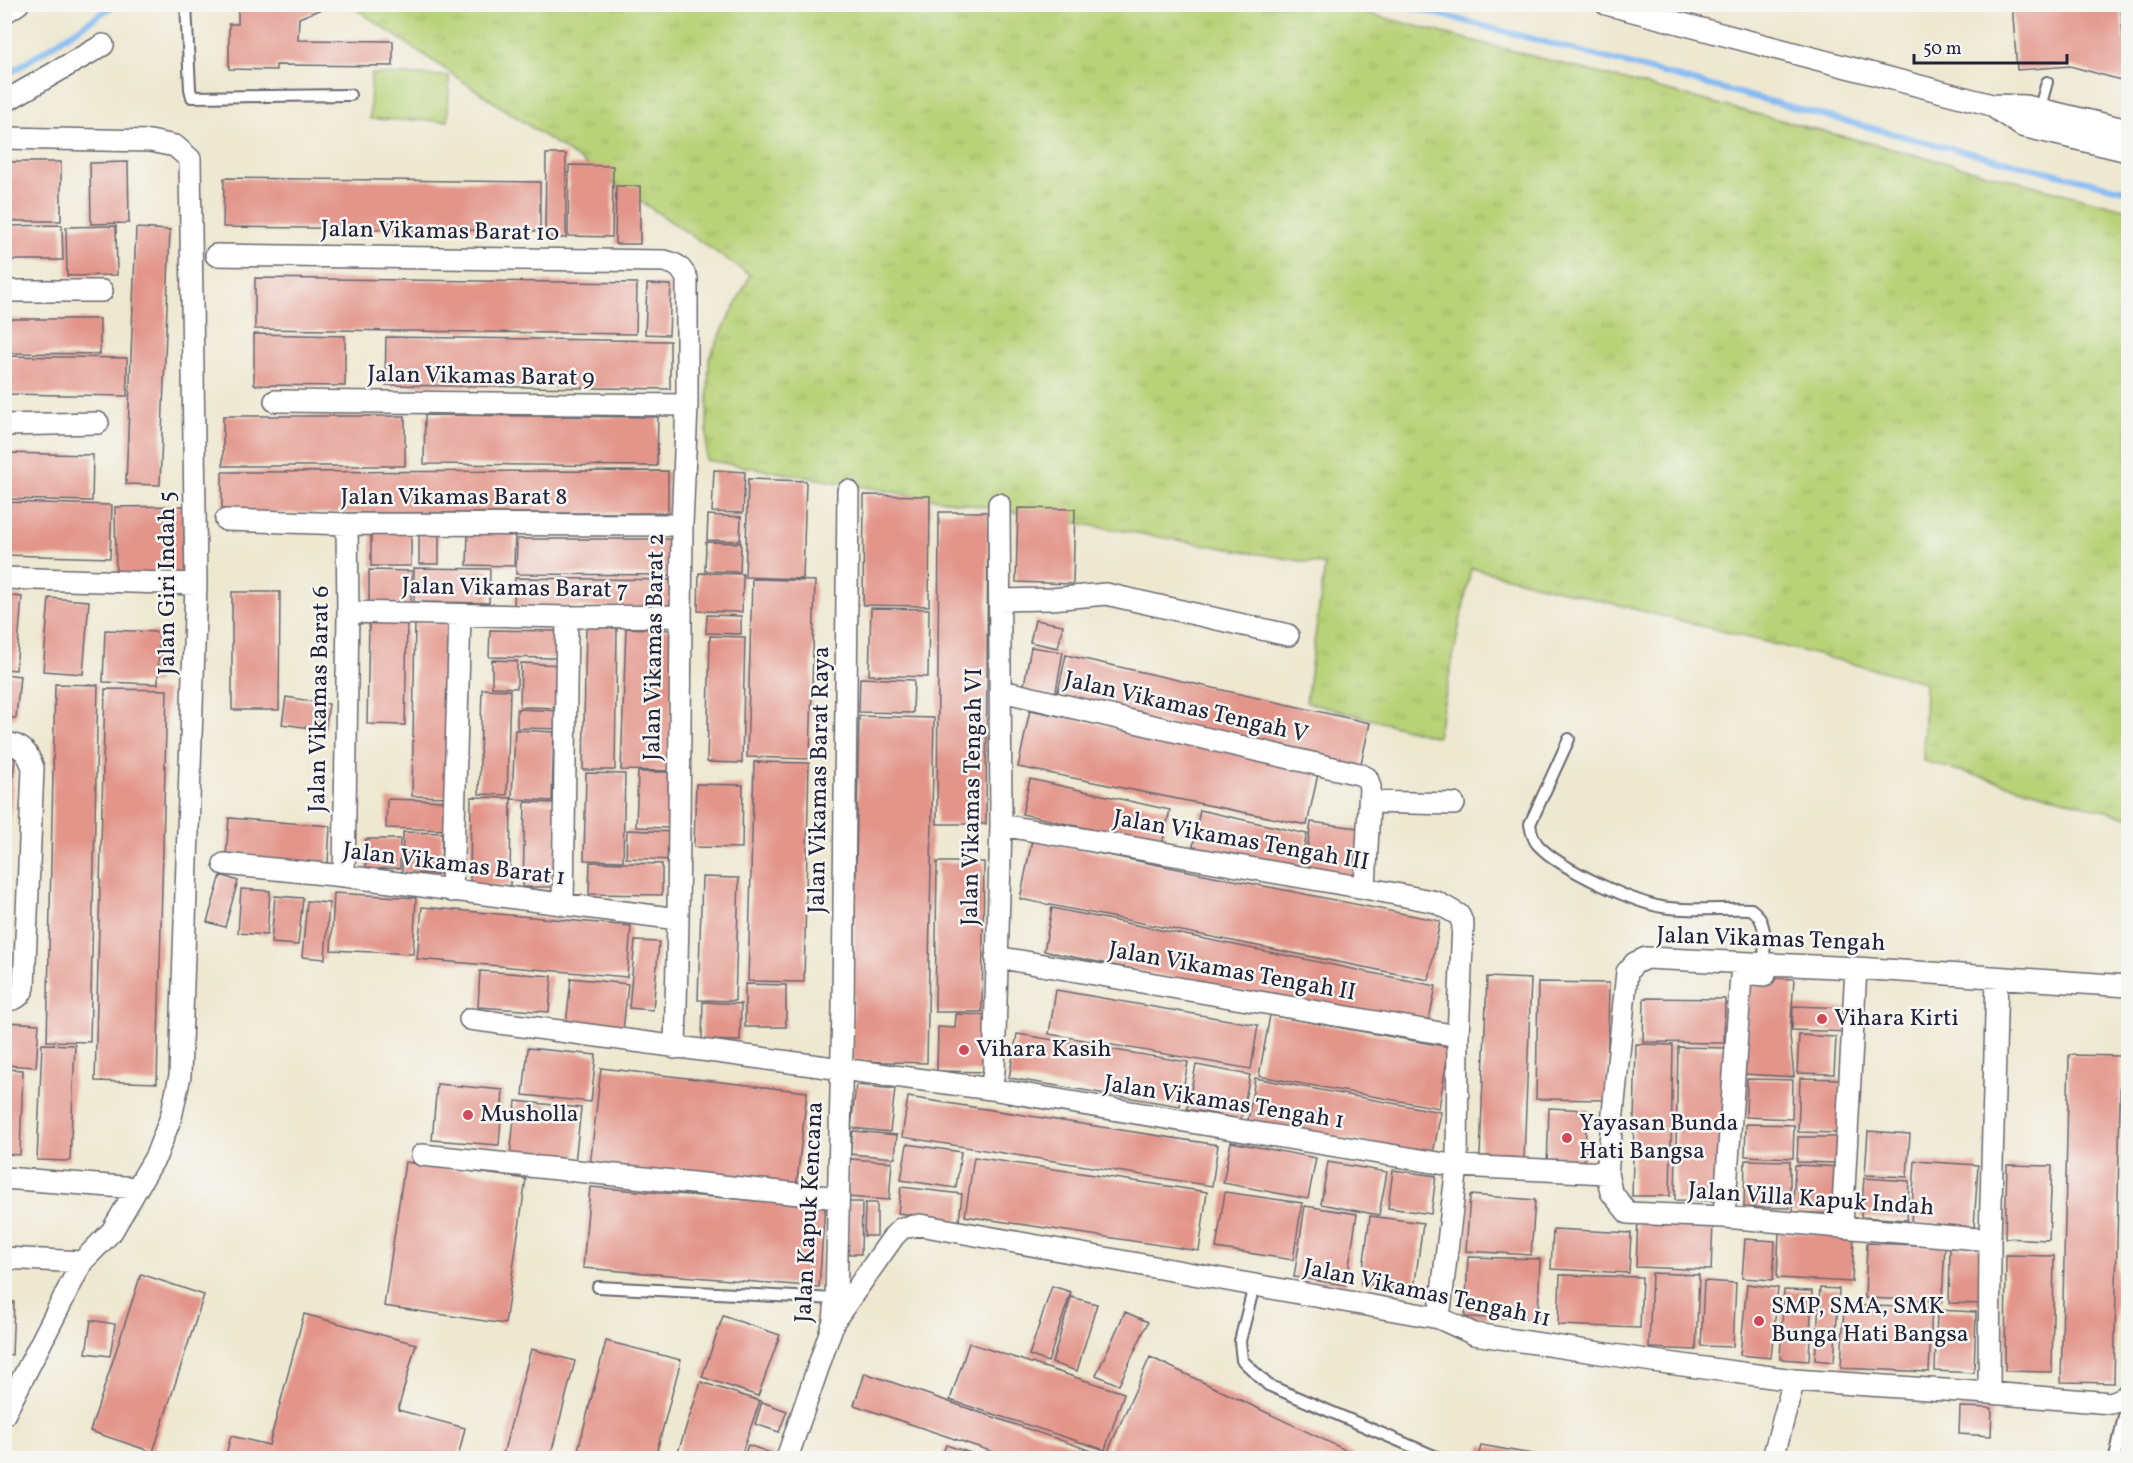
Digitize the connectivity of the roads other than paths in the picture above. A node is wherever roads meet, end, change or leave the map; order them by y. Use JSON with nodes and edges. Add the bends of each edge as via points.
{"nodes":[{"id":1,"x":18,"y":4,"type":"edge"},
{"id":2,"x":186,"y":4,"type":"edge"},
{"id":3,"x":1606,"y":4,"type":"edge"},
{"id":4,"x":4,"y":13,"type":"edge"},
{"id":5,"x":103,"y":45,"type":"dead end"},
{"id":6,"x":2047,"y":82,"type":"dead end"},
{"id":7,"x":351,"y":95,"type":"dead end"},
{"id":8,"x":4,"y":102,"type":"edge"},
{"id":9,"x":2037,"y":119,"type":"junction"},
{"id":10,"x":2128,"y":130,"type":"edge"},
{"id":11,"x":4,"y":138,"type":"edge"},
{"id":12,"x":2128,"y":152,"type":"edge"},
{"id":13,"x":216,"y":255,"type":"dead end"},
{"id":14,"x":664,"y":261,"type":"joint"},
{"id":15,"x":4,"y":291,"type":"edge"},
{"id":16,"x":102,"y":291,"type":"dead end"},
{"id":17,"x":275,"y":401,"type":"dead end"},
{"id":18,"x":687,"y":405,"type":"junction"},
{"id":19,"x":98,"y":423,"type":"dead end"},
{"id":20,"x":4,"y":424,"type":"edge"},
{"id":21,"x":848,"y":491,"type":"dead end"},
{"id":22,"x":999,"y":504,"type":"dead end"},
{"id":23,"x":226,"y":520,"type":"dead end"},
{"id":24,"x":347,"y":524,"type":"junction"},
{"id":25,"x":682,"y":525,"type":"junction"},
{"id":26,"x":4,"y":578,"type":"edge"},
{"id":27,"x":196,"y":584,"type":"junction"},
{"id":28,"x":1000,"y":600,"type":"junction"},
{"id":29,"x":348,"y":612,"type":"junction"},
{"id":30,"x":460,"y":615,"type":"junction"},
{"id":31,"x":681,"y":616,"type":"junction"},
{"id":32,"x":567,"y":617,"type":"junction"},
{"id":33,"x":1288,"y":635,"type":"dead end"},
{"id":34,"x":1002,"y":691,"type":"junction"},
{"id":35,"x":1569,"y":739,"type":"dead end"},
{"id":36,"x":4,"y":743,"type":"edge"},
{"id":37,"x":1369,"y":802,"type":"junction"},
{"id":38,"x":1454,"y":804,"type":"dead end"},
{"id":39,"x":1001,"y":825,"type":"junction"},
{"id":40,"x":224,"y":864,"type":"dead end"},
{"id":41,"x":344,"y":876,"type":"junction"},
{"id":42,"x":1365,"y":888,"type":"junction"},
{"id":43,"x":452,"y":891,"type":"junction"},
{"id":44,"x":563,"y":905,"type":"junction"},
{"id":45,"x":678,"y":919,"type":"junction"},
{"id":46,"x":996,"y":957,"type":"junction"},
{"id":47,"x":1856,"y":968,"type":"junction"},
{"id":48,"x":1769,"y":969,"type":"junction"},
{"id":49,"x":1997,"y":978,"type":"junction"},
{"id":50,"x":2128,"y":986,"type":"edge"},
{"id":51,"x":4,"y":1000,"type":"edge"},
{"id":52,"x":470,"y":1019,"type":"dead end"},
{"id":53,"x":1458,"y":1036,"type":"junction"},
{"id":54,"x":675,"y":1048,"type":"junction"},
{"id":55,"x":842,"y":1069,"type":"junction"},
{"id":56,"x":991,"y":1089,"type":"junction"},
{"id":57,"x":422,"y":1155,"type":"dead end"},
{"id":58,"x":1456,"y":1166,"type":"junction"},
{"id":59,"x":1606,"y":1173,"type":"junction"},
{"id":60,"x":4,"y":1178,"type":"edge"},
{"id":61,"x":136,"y":1188,"type":"junction"},
{"id":62,"x":838,"y":1198,"type":"junction"},
{"id":63,"x":1628,"y":1213,"type":"joint"},
{"id":64,"x":1724,"y":1217,"type":"junction"},
{"id":65,"x":1842,"y":1226,"type":"junction"},
{"id":66,"x":1990,"y":1240,"type":"junction"},
{"id":67,"x":4,"y":1258,"type":"edge"},
{"id":68,"x":82,"y":1262,"type":"junction"},
{"id":69,"x":1254,"y":1286,"type":"junction"},
{"id":70,"x":598,"y":1287,"type":"dead end"},
{"id":71,"x":836,"y":1299,"type":"junction"},
{"id":72,"x":1439,"y":1318,"type":"junction"},
{"id":73,"x":834,"y":1321,"type":"junction"},
{"id":74,"x":1794,"y":1380,"type":"junction"},
{"id":75,"x":1989,"y":1393,"type":"junction"},
{"id":76,"x":2128,"y":1395,"type":"edge"},
{"id":77,"x":4,"y":1415,"type":"edge"},
{"id":78,"x":787,"y":1458,"type":"edge"},
{"id":79,"x":1439,"y":1458,"type":"edge"},
{"id":80,"x":1773,"y":1458,"type":"edge"},
{"id":81,"x":2115,"y":1458,"type":"edge"}],
"edges":[{"from":1,"to":4,"type":"street"},
{"from":2,"to":7,"type":"lane","via":[[192,97]]},
{"from":3,"to":9,"type":"street","via":[[1992,105],[2026,106]]},
{"from":5,"to":8,"type":"street"},
{"from":6,"to":9,"type":"lane"},
{"from":9,"to":10,"type":"street"},
{"from":9,"to":12,"type":"street"},
{"from":11,"to":27,"type":"street","name":"Jalan Giri Indah 5","via":[[150,141],[175,146],[190,159]]},
{"from":13,"to":14,"type":"street","name":"Jalan Vikamas Barat 10"},
{"from":14,"to":18,"type":"street","name":"Jalan Vikamas Barat 2","via":[[678,265],[687,279]]},
{"from":15,"to":16,"type":"street"},
{"from":17,"to":18,"type":"street","name":"Jalan Vikamas Barat 9"},
{"from":18,"to":25,"type":"street","name":"Jalan Vikamas Barat 2"},
{"from":19,"to":20,"type":"street"},
{"from":21,"to":55,"type":"street","name":"Jalan Vikamas Barat Raya"},
{"from":22,"to":28,"type":"street","name":"Jalan Vikamas Tengah VI"},
{"from":23,"to":24,"type":"street","name":"Jalan Vikamas Barat 8"},
{"from":24,"to":25,"type":"street","name":"Jalan Vikamas Barat 8"},
{"from":24,"to":29,"type":"street","name":"Jalan Vikamas Barat 6"},
{"from":25,"to":31,"type":"street","name":"Jalan Vikamas Barat 2"},
{"from":26,"to":27,"type":"street"},
{"from":27,"to":61,"type":"street","name":"Jalan Giri Indah 5","via":[[180,1076],[171,1117],[156,1156]]},
{"from":28,"to":33,"type":"street","via":[[1106,594]]},
{"from":28,"to":34,"type":"street","name":"Jalan Vikamas Tengah VI"},
{"from":29,"to":30,"type":"street","name":"Jalan Vikamas Barat 7"},
{"from":29,"to":41,"type":"street","name":"Jalan Vikamas Barat 6"},
{"from":30,"to":32,"type":"street","name":"Jalan Vikamas Barat 7"},
{"from":30,"to":43,"type":"street"},
{"from":31,"to":32,"type":"street","name":"Jalan Vikamas Barat 7"},
{"from":31,"to":45,"type":"street","name":"Jalan Vikamas Barat 2"},
{"from":32,"to":44,"type":"street"},
{"from":34,"to":37,"type":"street","name":"Jalan Vikamas Tengah V","via":[[1359,774],[1367,778]]},
{"from":34,"to":39,"type":"street","name":"Jalan Vikamas Tengah VI"},
{"from":35,"to":48,"type":"lane","via":[[1530,824],[1538,844],[1567,867],[1616,892],[1667,908],[1752,909],[1763,923]]},
{"from":36,"to":51,"type":"street","via":[[17,744],[28,754],[33,768],[24,987],[14,1000]]},
{"from":37,"to":38,"type":"street"},
{"from":37,"to":42,"type":"street"},
{"from":39,"to":42,"type":"street","name":"Jalan Vikamas Tengah III"},
{"from":39,"to":46,"type":"street","name":"Jalan Vikamas Tengah VI"},
{"from":40,"to":41,"type":"street","name":"Jalan Vikamas Barat 1"},
{"from":41,"to":43,"type":"street","name":"Jalan Vikamas Barat 1"},
{"from":42,"to":53,"type":"street","name":"Jalan Vikamas Tengah III","via":[[1436,902],[1459,915],[1464,924]]},
{"from":43,"to":44,"type":"street","name":"Jalan Vikamas Barat 1"},
{"from":44,"to":45,"type":"street","name":"Jalan Vikamas Barat 1"},
{"from":45,"to":54,"type":"street","name":"Jalan Vikamas Barat 2"},
{"from":46,"to":53,"type":"street","name":"Jalan Vikamas Tengah II"},
{"from":46,"to":56,"type":"street","name":"Jalan Vikamas Tengah VI"},
{"from":47,"to":48,"type":"street","name":"Jalan Vikamas Tengah"},
{"from":47,"to":49,"type":"street","name":"Jalan Vikamas Tengah"},
{"from":47,"to":65,"type":"street"},
{"from":48,"to":59,"type":"street","name":"Jalan Vikamas Tengah","via":[[1646,958],[1627,972]]},
{"from":48,"to":64,"type":"street","via":[[1742,976]]},
{"from":49,"to":50,"type":"street","name":"Jalan Vikamas Tengah"},
{"from":49,"to":66,"type":"street"},
{"from":52,"to":54,"type":"street"},
{"from":53,"to":58,"type":"street"},
{"from":54,"to":55,"type":"street"},
{"from":55,"to":56,"type":"street","name":"Jalan Vikamas Tengah 1"},
{"from":55,"to":62,"type":"street","name":"Jalan Kapuk Kencana"},
{"from":56,"to":58,"type":"street","name":"Jalan Vikamas Tengah 1"},
{"from":57,"to":62,"type":"street"},
{"from":58,"to":59,"type":"street","name":"Jalan Vikamas Tengah 1"},
{"from":58,"to":72,"type":"street"},
{"from":59,"to":63,"type":"street","name":"Jalan Vikamas Tengah","via":[[1611,1192]]},
{"from":60,"to":61,"type":"street"},
{"from":61,"to":68,"type":"street","name":"Jalan Giri Indah 5","via":[[112,1231]]},
{"from":62,"to":71,"type":"street","name":"Jalan Kapuk Kencana"},
{"from":63,"to":64,"type":"street","name":"Jalan Villa Kapuk Indah"},
{"from":64,"to":65,"type":"street","name":"Jalan Villa Kapuk Indah"},
{"from":65,"to":66,"type":"street","name":"Jalan Villa Kapuk Indah"},
{"from":66,"to":75,"type":"street"},
{"from":67,"to":68,"type":"street"},
{"from":68,"to":77,"type":"street","name":"Jalan Giri Indah 5"},
{"from":69,"to":72,"type":"street","name":"Jalan Vikamas Tengah 11"},
{"from":69,"to":73,"type":"street","name":"Jalan Vikamas Tengah 11","via":[[920,1225],[902,1228],[894,1236]]},
{"from":69,"to":79,"type":"lane","via":[[1240,1341],[1242,1360],[1268,1385]]},
{"from":70,"to":71,"type":"lane"},
{"from":71,"to":73,"type":"street","name":"Jalan Kapuk Kencana"},
{"from":72,"to":74,"type":"street","name":"Jalan Vikamas Tengah 11","via":[[1474,1334]]},
{"from":73,"to":78,"type":"street","name":"Jalan Kapuk Kencana"},
{"from":74,"to":75,"type":"street","name":"Jalan Vikamas Tengah 11"},
{"from":74,"to":80,"type":"street"},
{"from":75,"to":76,"type":"street","name":"Jalan Vikamas Tengah 11","via":[[2110,1403]]},
{"from":76,"to":81,"type":"lane"}]}
